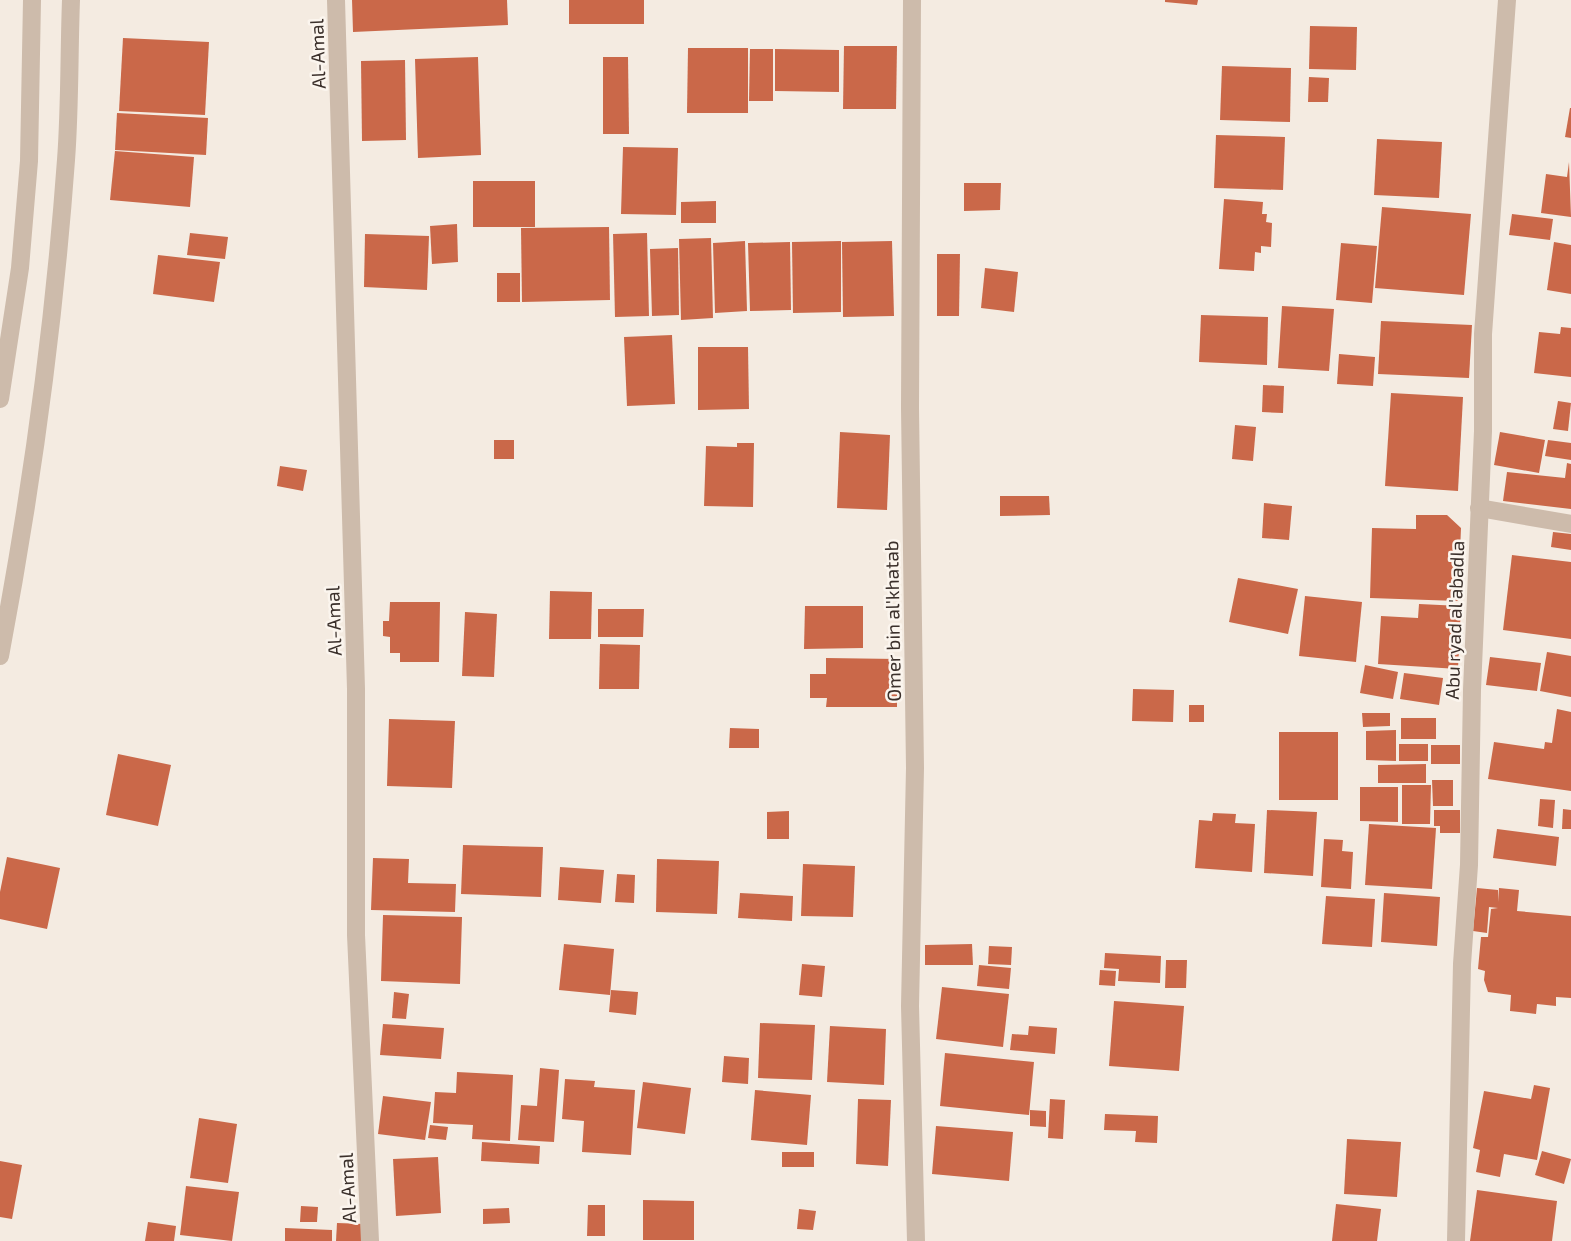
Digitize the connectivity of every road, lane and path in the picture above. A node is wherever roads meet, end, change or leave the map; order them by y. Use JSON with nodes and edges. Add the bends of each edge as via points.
{"nodes":[{"id":1,"x":32,"y":0,"type":"edge"},
{"id":2,"x":71,"y":0,"type":"edge"},
{"id":3,"x":336,"y":0,"type":"edge"},
{"id":4,"x":912,"y":0,"type":"edge"},
{"id":5,"x":1507,"y":0,"type":"edge"},
{"id":6,"x":0,"y":399,"type":"edge"},
{"id":7,"x":1479,"y":508,"type":"junction"},
{"id":8,"x":1571,"y":524,"type":"edge"},
{"id":9,"x":0,"y":656,"type":"edge"},
{"id":10,"x":370,"y":1241,"type":"edge"},
{"id":11,"x":916,"y":1241,"type":"edge"},
{"id":12,"x":1456,"y":1241,"type":"edge"}],
"edges":[{"from":1,"to":6,"type":"street","via":[[29,161],[20,268]]},
{"from":2,"to":9,"type":"street","via":[[56,285]]},
{"from":3,"to":10,"type":"street","name":"Al-Amal","via":[[356,689],[356,935]]},
{"from":4,"to":11,"type":"street","name":"Omer bin al'khatab","via":[[910,408],[915,768],[910,1006]]},
{"from":5,"to":7,"type":"street","name":"Abu ryad al'abadla","via":[[1483,334]]},
{"from":7,"to":8,"type":"street"},
{"from":7,"to":12,"type":"street","name":"Abu ryad al'abadla"}]}
